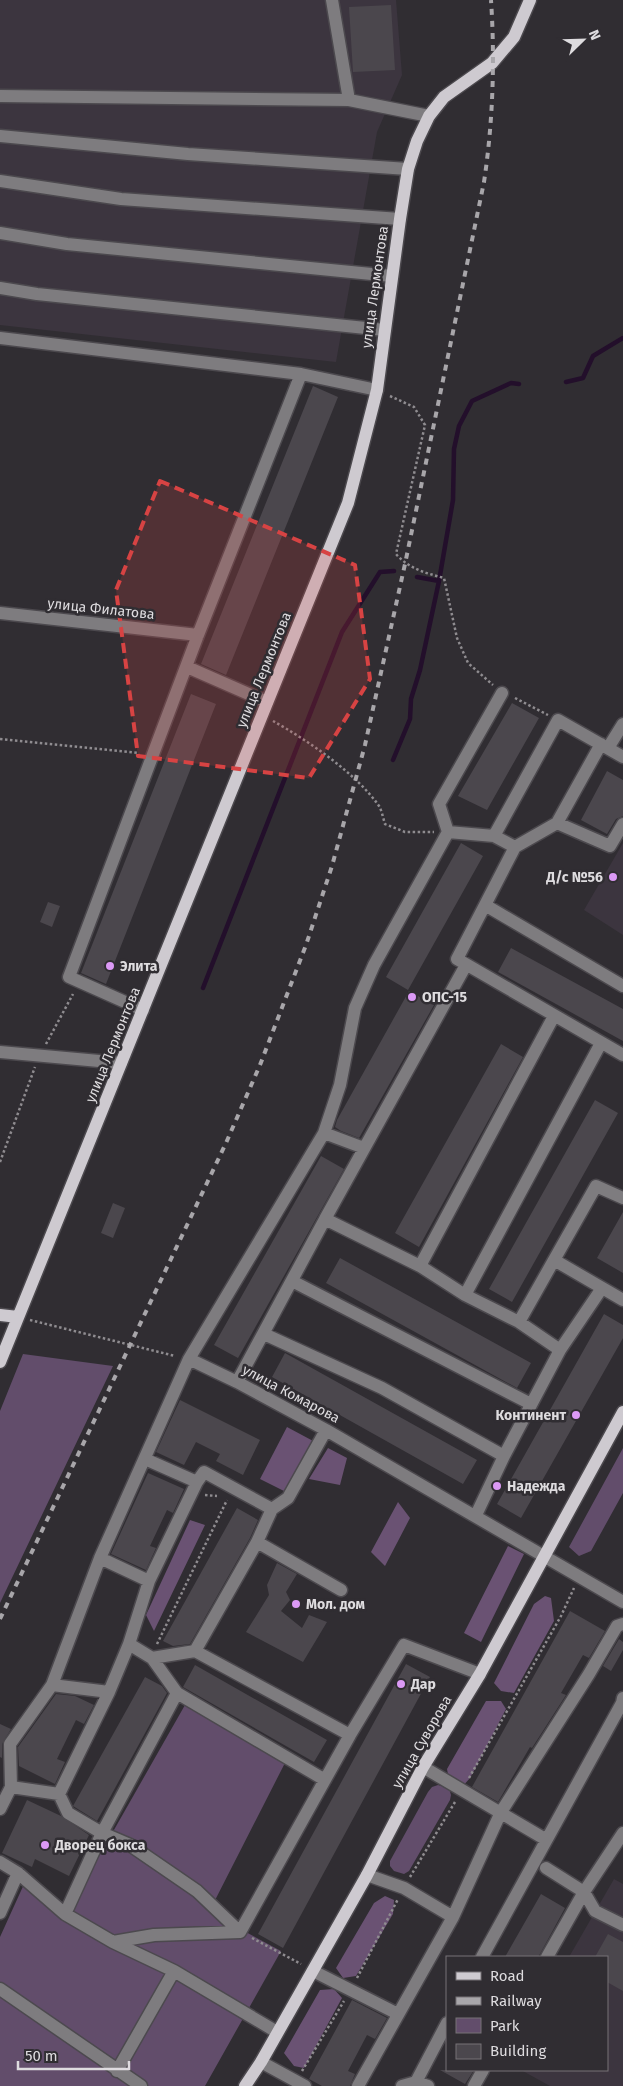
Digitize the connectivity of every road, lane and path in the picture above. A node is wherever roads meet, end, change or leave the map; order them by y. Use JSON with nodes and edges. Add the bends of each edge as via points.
{"nodes":[{"id":1,"x":332,"y":0,"type":"edge"},
{"id":2,"x":530,"y":0,"type":"edge"},
{"id":3,"x":0,"y":96,"type":"edge"},
{"id":4,"x":349,"y":100,"type":"junction"},
{"id":5,"x":429,"y":116,"type":"junction"},
{"id":6,"x":0,"y":136,"type":"edge"},
{"id":7,"x":408,"y":169,"type":"junction"},
{"id":8,"x":0,"y":181,"type":"edge"},
{"id":9,"x":400,"y":219,"type":"junction"},
{"id":10,"x":0,"y":233,"type":"edge"},
{"id":11,"x":392,"y":276,"type":"junction"},
{"id":12,"x":0,"y":288,"type":"edge"},
{"id":13,"x":385,"y":330,"type":"junction"},
{"id":14,"x":0,"y":338,"type":"edge"},
{"id":15,"x":302,"y":374,"type":"junction"},
{"id":16,"x":377,"y":390,"type":"junction"},
{"id":17,"x":0,"y":613,"type":"edge"},
{"id":18,"x":198,"y":635,"type":"junction"},
{"id":19,"x":187,"y":667,"type":"junction"},
{"id":20,"x":502,"y":693,"type":"junction"},
{"id":21,"x":267,"y":702,"type":"junction"},
{"id":22,"x":558,"y":720,"type":"junction"},
{"id":23,"x":623,"y":724,"type":"edge"},
{"id":24,"x":287,"y":729,"type":"dead end"},
{"id":25,"x":0,"y":739,"type":"edge"},
{"id":26,"x":605,"y":746,"type":"junction"},
{"id":27,"x":153,"y":755,"type":"junction"},
{"id":28,"x":623,"y":757,"type":"edge"},
{"id":29,"x":557,"y":823,"type":"junction"},
{"id":30,"x":623,"y":824,"type":"edge"},
{"id":31,"x":448,"y":832,"type":"junction"},
{"id":32,"x":494,"y":836,"type":"junction"},
{"id":33,"x":515,"y":847,"type":"junction"},
{"id":34,"x":485,"y":905,"type":"junction"},
{"id":35,"x":466,"y":965,"type":"junction"},
{"id":36,"x":623,"y":986,"type":"edge"},
{"id":37,"x":143,"y":1010,"type":"junction"},
{"id":38,"x":554,"y":1016,"type":"junction"},
{"id":39,"x":601,"y":1043,"type":"junction"},
{"id":40,"x":0,"y":1052,"type":"edge"},
{"id":41,"x":623,"y":1055,"type":"edge"},
{"id":42,"x":121,"y":1064,"type":"junction"},
{"id":43,"x":324,"y":1133,"type":"junction"},
{"id":44,"x":364,"y":1148,"type":"junction"},
{"id":45,"x":622,"y":1197,"type":"edge"},
{"id":46,"x":325,"y":1219,"type":"junction"},
{"id":47,"x":554,"y":1260,"type":"junction"},
{"id":48,"x":420,"y":1266,"type":"junction"},
{"id":49,"x":292,"y":1281,"type":"junction"},
{"id":50,"x":602,"y":1288,"type":"junction"},
{"id":51,"x":465,"y":1295,"type":"junction"},
{"id":52,"x":623,"y":1300,"type":"edge"},
{"id":53,"x":0,"y":1315,"type":"edge"},
{"id":54,"x":18,"y":1317,"type":"junction"},
{"id":55,"x":519,"y":1322,"type":"junction"},
{"id":56,"x":264,"y":1334,"type":"junction"},
{"id":57,"x":560,"y":1350,"type":"junction"},
{"id":58,"x":189,"y":1359,"type":"junction"},
{"id":59,"x":0,"y":1362,"type":"edge"},
{"id":60,"x":237,"y":1382,"type":"junction"},
{"id":61,"x":531,"y":1404,"type":"junction"},
{"id":62,"x":623,"y":1412,"type":"edge"},
{"id":63,"x":326,"y":1430,"type":"junction"},
{"id":64,"x":504,"y":1456,"type":"junction"},
{"id":65,"x":145,"y":1459,"type":"junction"},
{"id":66,"x":197,"y":1482,"type":"junction"},
{"id":67,"x":189,"y":1498,"type":"junction"},
{"id":68,"x":272,"y":1509,"type":"junction"},
{"id":69,"x":476,"y":1515,"type":"junction"},
{"id":70,"x":256,"y":1542,"type":"junction"},
{"id":71,"x":545,"y":1555,"type":"junction"},
{"id":72,"x":100,"y":1558,"type":"junction"},
{"id":73,"x":580,"y":1576,"type":"junction"},
{"id":74,"x":149,"y":1581,"type":"junction"},
{"id":75,"x":342,"y":1590,"type":"dead end"},
{"id":76,"x":623,"y":1602,"type":"edge"},
{"id":77,"x":621,"y":1626,"type":"edge"},
{"id":78,"x":129,"y":1644,"type":"junction"},
{"id":79,"x":195,"y":1651,"type":"junction"},
{"id":80,"x":152,"y":1658,"type":"junction"},
{"id":81,"x":480,"y":1674,"type":"junction"},
{"id":82,"x":52,"y":1685,"type":"junction"},
{"id":83,"x":109,"y":1692,"type":"junction"},
{"id":84,"x":177,"y":1693,"type":"junction"},
{"id":85,"x":623,"y":1698,"type":"edge"},
{"id":86,"x":350,"y":1735,"type":"junction"},
{"id":87,"x":423,"y":1767,"type":"junction"},
{"id":88,"x":325,"y":1780,"type":"junction"},
{"id":89,"x":11,"y":1787,"type":"junction"},
{"id":90,"x":462,"y":1790,"type":"junction"},
{"id":91,"x":59,"y":1794,"type":"junction"},
{"id":92,"x":0,"y":1809,"type":"edge"},
{"id":93,"x":501,"y":1812,"type":"junction"},
{"id":94,"x":102,"y":1833,"type":"junction"},
{"id":95,"x":623,"y":1833,"type":"edge"},
{"id":96,"x":545,"y":1840,"type":"junction"},
{"id":97,"x":0,"y":1862,"type":"edge"},
{"id":98,"x":546,"y":1868,"type":"dead end"},
{"id":99,"x":18,"y":1872,"type":"junction"},
{"id":100,"x":368,"y":1875,"type":"junction"},
{"id":101,"x":404,"y":1888,"type":"junction"},
{"id":102,"x":584,"y":1892,"type":"junction"},
{"id":103,"x":0,"y":1913,"type":"edge"},
{"id":104,"x":65,"y":1914,"type":"junction"},
{"id":105,"x":453,"y":1917,"type":"junction"},
{"id":106,"x":623,"y":1925,"type":"edge"},
{"id":107,"x":240,"y":1932,"type":"junction"},
{"id":108,"x":113,"y":1942,"type":"junction"},
{"id":109,"x":483,"y":1956,"type":"edge"},
{"id":110,"x":549,"y":1956,"type":"edge"},
{"id":111,"x":314,"y":1970,"type":"junction"},
{"id":112,"x":174,"y":1971,"type":"junction"},
{"id":113,"x":0,"y":1989,"type":"edge"},
{"id":114,"x":351,"y":1990,"type":"junction"},
{"id":115,"x":398,"y":2014,"type":"junction"},
{"id":116,"x":446,"y":2025,"type":"edge"},
{"id":117,"x":277,"y":2032,"type":"junction"},
{"id":118,"x":261,"y":2062,"type":"junction"},
{"id":119,"x":118,"y":2070,"type":"junction"},
{"id":120,"x":482,"y":2071,"type":"edge"},
{"id":121,"x":296,"y":2083,"type":"edge"},
{"id":122,"x":422,"y":2084,"type":"edge"},
{"id":123,"x":141,"y":2086,"type":"edge"},
{"id":124,"x":245,"y":2086,"type":"edge"},
{"id":125,"x":358,"y":2086,"type":"edge"},
{"id":126,"x":402,"y":2086,"type":"edge"},
{"id":127,"x":474,"y":2086,"type":"edge"}],
"edges":[{"from":1,"to":4,"type":"street"},
{"from":2,"to":5,"type":"main road","name":"улица Лермонтова","via":[[514,36],[492,63],[444,97]]},
{"from":3,"to":4,"type":"street"},
{"from":4,"to":5,"type":"street"},
{"from":5,"to":7,"type":"main road","name":"улица Лермонтова"},
{"from":6,"to":7,"type":"street","via":[[188,154]]},
{"from":7,"to":9,"type":"main road","name":"улица Лермонтова"},
{"from":8,"to":9,"type":"street","via":[[121,199]]},
{"from":9,"to":11,"type":"main road","name":"улица Лермонтова"},
{"from":10,"to":11,"type":"street","via":[[67,244]]},
{"from":11,"to":13,"type":"main road","name":"улица Лермонтова"},
{"from":12,"to":13,"type":"street"},
{"from":13,"to":16,"type":"main road","name":"улица Лермонтова"},
{"from":14,"to":15,"type":"street"},
{"from":15,"to":16,"type":"street"},
{"from":15,"to":18,"type":"street"},
{"from":16,"to":20,"type":"path","via":[[414,407],[425,425],[396,554],[405,564],[444,578],[457,638],[468,663]]},
{"from":16,"to":21,"type":"main road","name":"улица Лермонтова","via":[[348,503]]},
{"from":17,"to":18,"type":"street","name":"улица Филатова"},
{"from":18,"to":19,"type":"street"},
{"from":19,"to":21,"type":"street"},
{"from":19,"to":27,"type":"street"},
{"from":20,"to":22,"type":"path"},
{"from":20,"to":31,"type":"street","via":[[439,804]]},
{"from":21,"to":37,"type":"main road","name":"улица Лермонтова"},
{"from":22,"to":26,"type":"street"},
{"from":22,"to":32,"type":"street"},
{"from":23,"to":26,"type":"street"},
{"from":24,"to":31,"type":"path","via":[[356,780],[380,808],[385,824],[405,832]]},
{"from":25,"to":27,"type":"path"},
{"from":26,"to":28,"type":"street"},
{"from":26,"to":29,"type":"street"},
{"from":27,"to":37,"type":"street","via":[[69,977]]},
{"from":29,"to":30,"type":"street","via":[[610,846]]},
{"from":29,"to":33,"type":"street"},
{"from":31,"to":32,"type":"street"},
{"from":31,"to":43,"type":"street","via":[[374,965],[355,1008],[340,1085]]},
{"from":32,"to":33,"type":"street"},
{"from":33,"to":34,"type":"street"},
{"from":34,"to":35,"type":"street","via":[[457,959]]},
{"from":34,"to":36,"type":"street"},
{"from":35,"to":38,"type":"street"},
{"from":35,"to":44,"type":"street"},
{"from":37,"to":42,"type":"main road","name":"улица Лермонтова"},
{"from":38,"to":39,"type":"street"},
{"from":38,"to":48,"type":"street"},
{"from":39,"to":41,"type":"street"},
{"from":39,"to":51,"type":"street"},
{"from":40,"to":42,"type":"street"},
{"from":42,"to":54,"type":"main road","name":"улица Лермонтова"},
{"from":43,"to":44,"type":"street"},
{"from":43,"to":58,"type":"street"},
{"from":44,"to":46,"type":"street"},
{"from":45,"to":47,"type":"street","via":[[596,1186]]},
{"from":46,"to":48,"type":"street"},
{"from":46,"to":49,"type":"street"},
{"from":47,"to":50,"type":"street"},
{"from":47,"to":55,"type":"street"},
{"from":48,"to":51,"type":"street"},
{"from":49,"to":56,"type":"street"},
{"from":49,"to":61,"type":"street"},
{"from":50,"to":52,"type":"street"},
{"from":50,"to":57,"type":"street"},
{"from":51,"to":55,"type":"street"},
{"from":53,"to":54,"type":"main road"},
{"from":54,"to":58,"type":"path"},
{"from":54,"to":59,"type":"main road","name":"улица Лермонтова"},
{"from":55,"to":57,"type":"street"},
{"from":56,"to":60,"type":"street"},
{"from":56,"to":64,"type":"street","via":[[382,1388]]},
{"from":57,"to":61,"type":"street"},
{"from":58,"to":60,"type":"street","name":"улица Комарова"},
{"from":58,"to":65,"type":"street"},
{"from":60,"to":63,"type":"street","name":"улица Комарова"},
{"from":61,"to":64,"type":"street"},
{"from":62,"to":71,"type":"main road","name":"улица Суворова"},
{"from":63,"to":68,"type":"street","via":[[288,1498]]},
{"from":63,"to":69,"type":"street","name":"улица Комарова"},
{"from":64,"to":69,"type":"street"},
{"from":65,"to":66,"type":"street"},
{"from":65,"to":72,"type":"street"},
{"from":66,"to":67,"type":"street"},
{"from":66,"to":68,"type":"street","via":[[204,1472]]},
{"from":67,"to":74,"type":"street"},
{"from":67,"to":80,"type":"path","via":[[205,1495],[228,1497]]},
{"from":68,"to":70,"type":"street"},
{"from":69,"to":71,"type":"street","name":"улица Комарова"},
{"from":70,"to":75,"type":"street"},
{"from":70,"to":79,"type":"street"},
{"from":71,"to":73,"type":"street","name":"улица Комарова"},
{"from":71,"to":81,"type":"main road","name":"улица Суворова"},
{"from":72,"to":74,"type":"street"},
{"from":72,"to":82,"type":"street"},
{"from":73,"to":76,"type":"street","name":"улица Комарова"},
{"from":73,"to":90,"type":"path"},
{"from":74,"to":78,"type":"street"},
{"from":77,"to":93,"type":"street"},
{"from":78,"to":80,"type":"street"},
{"from":78,"to":83,"type":"street"},
{"from":79,"to":80,"type":"street"},
{"from":79,"to":86,"type":"street"},
{"from":80,"to":84,"type":"street"},
{"from":81,"to":86,"type":"street","via":[[404,1645]]},
{"from":81,"to":87,"type":"main road","name":"улица Суворова"},
{"from":82,"to":83,"type":"street"},
{"from":82,"to":89,"type":"street","via":[[10,1744]]},
{"from":83,"to":91,"type":"street"},
{"from":84,"to":88,"type":"street"},
{"from":84,"to":94,"type":"street"},
{"from":85,"to":96,"type":"street"},
{"from":86,"to":88,"type":"street"},
{"from":87,"to":90,"type":"street"},
{"from":87,"to":100,"type":"main road","name":"улица Суворова"},
{"from":88,"to":107,"type":"street"},
{"from":89,"to":91,"type":"street"},
{"from":89,"to":92,"type":"street"},
{"from":90,"to":93,"type":"street"},
{"from":90,"to":101,"type":"path"},
{"from":91,"to":94,"type":"street","via":[[68,1813]]},
{"from":93,"to":96,"type":"street"},
{"from":93,"to":105,"type":"street"},
{"from":94,"to":104,"type":"street"},
{"from":94,"to":107,"type":"street","via":[[130,1845],[198,1891]]},
{"from":95,"to":102,"type":"street"},
{"from":96,"to":109,"type":"street"},
{"from":97,"to":99,"type":"street"},
{"from":98,"to":102,"type":"street"},
{"from":99,"to":103,"type":"street"},
{"from":99,"to":104,"type":"street"},
{"from":100,"to":101,"type":"street"},
{"from":100,"to":111,"type":"main road","name":"улица Суворова"},
{"from":101,"to":105,"type":"street"},
{"from":101,"to":114,"type":"path"},
{"from":102,"to":106,"type":"street","via":[[596,1911]]},
{"from":102,"to":110,"type":"street"},
{"from":104,"to":108,"type":"street"},
{"from":105,"to":115,"type":"street"},
{"from":107,"to":108,"type":"street","via":[[154,1935]]},
{"from":107,"to":111,"type":"path"},
{"from":108,"to":112,"type":"street"},
{"from":111,"to":114,"type":"street"},
{"from":111,"to":117,"type":"main road","name":"улица Суворова"},
{"from":112,"to":117,"type":"street"},
{"from":112,"to":119,"type":"street"},
{"from":113,"to":119,"type":"street"},
{"from":114,"to":115,"type":"street"},
{"from":114,"to":121,"type":"path"},
{"from":115,"to":125,"type":"street"},
{"from":116,"to":122,"type":"street"},
{"from":117,"to":118,"type":"main road","name":"улица Суворова"},
{"from":118,"to":121,"type":"street"},
{"from":118,"to":124,"type":"main road","name":"улица Суворова"},
{"from":119,"to":123,"type":"street"},
{"from":120,"to":127,"type":"street"},
{"from":122,"to":126,"type":"street"}]}
